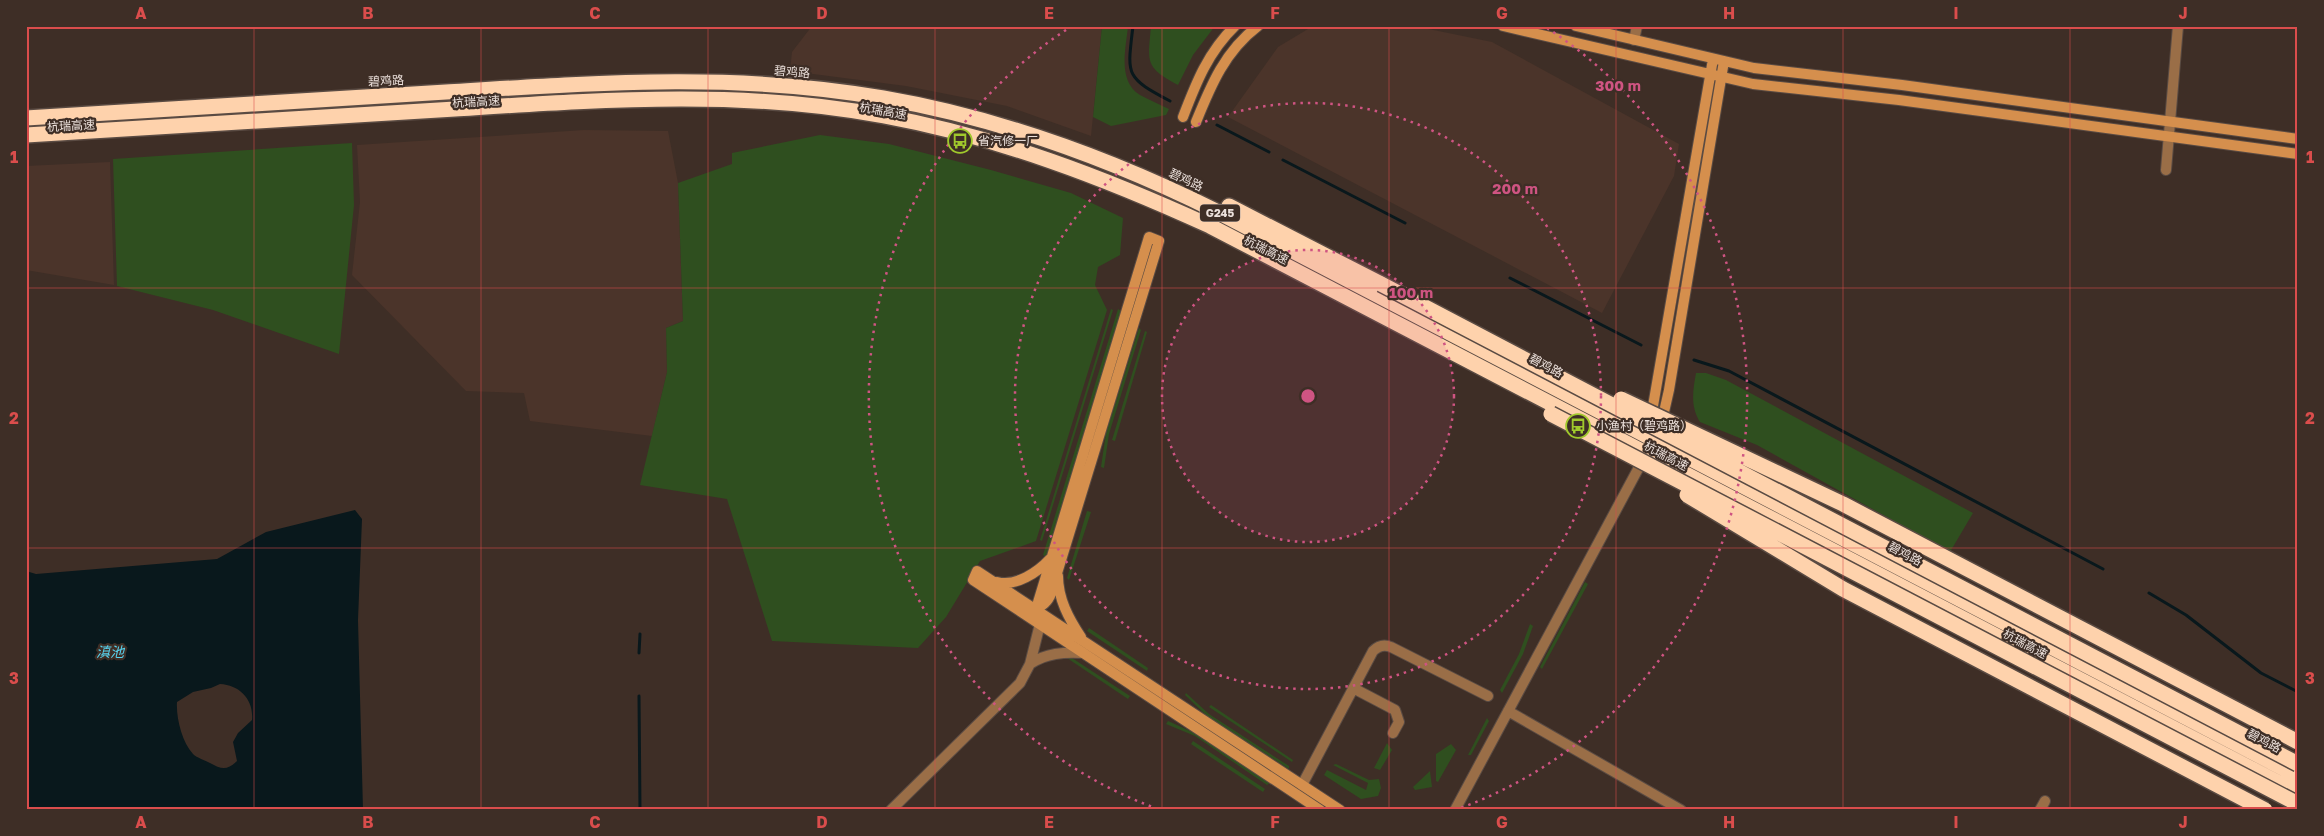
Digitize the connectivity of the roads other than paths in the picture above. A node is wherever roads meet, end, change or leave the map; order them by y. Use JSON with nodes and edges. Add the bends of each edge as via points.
{"nodes":[{"id":1,"x":1235,"y":26,"type":"edge"},
{"id":2,"x":1258,"y":26,"type":"edge"},
{"id":3,"x":1503,"y":26,"type":"edge"},
{"id":4,"x":1576,"y":26,"type":"edge"},
{"id":5,"x":1637,"y":26,"type":"edge"},
{"id":6,"x":2178,"y":26,"type":"edge"},
{"id":7,"x":1634,"y":40,"type":"junction"},
{"id":8,"x":1713,"y":59,"type":"junction"},
{"id":9,"x":1724,"y":61,"type":"junction"},
{"id":10,"x":1710,"y":75,"type":"junction"},
{"id":11,"x":1721,"y":77,"type":"junction"},
{"id":12,"x":26,"y":107,"type":"edge"},
{"id":13,"x":26,"y":118,"type":"edge"},
{"id":14,"x":2170,"y":123,"type":"junction"},
{"id":15,"x":26,"y":134,"type":"edge"},
{"id":16,"x":2169,"y":137,"type":"junction"},
{"id":17,"x":2298,"y":139,"type":"edge"},
{"id":18,"x":26,"y":144,"type":"edge"},
{"id":19,"x":2298,"y":154,"type":"edge"},
{"id":20,"x":2166,"y":170,"type":"dead end"},
{"id":21,"x":1381,"y":284,"type":"junction"},
{"id":22,"x":1551,"y":414,"type":"junction"},
{"id":23,"x":1645,"y":435,"type":"junction"},
{"id":24,"x":1646,"y":453,"type":"junction"},
{"id":25,"x":1051,"y":559,"type":"junction"},
{"id":26,"x":1058,"y":570,"type":"junction"},
{"id":27,"x":992,"y":580,"type":"junction"},
{"id":28,"x":1036,"y":609,"type":"junction"},
{"id":29,"x":1018,"y":610,"type":"junction"},
{"id":30,"x":1040,"y":624,"type":"junction"},
{"id":31,"x":1052,"y":632,"type":"junction"},
{"id":32,"x":1083,"y":640,"type":"junction"},
{"id":33,"x":1083,"y":652,"type":"junction"},
{"id":34,"x":1030,"y":664,"type":"junction"},
{"id":35,"x":1353,"y":688,"type":"junction"},
{"id":36,"x":1488,"y":696,"type":"dead end"},
{"id":37,"x":1508,"y":711,"type":"junction"},
{"id":38,"x":1393,"y":733,"type":"dead end"},
{"id":39,"x":2298,"y":742,"type":"edge"},
{"id":40,"x":2298,"y":764,"type":"edge"},
{"id":41,"x":2298,"y":776,"type":"edge"},
{"id":42,"x":1302,"y":785,"type":"junction"},
{"id":43,"x":2298,"y":792,"type":"edge"},
{"id":44,"x":2298,"y":804,"type":"edge"},
{"id":45,"x":891,"y":810,"type":"edge"},
{"id":46,"x":1320,"y":810,"type":"edge"},
{"id":47,"x":1340,"y":810,"type":"edge"},
{"id":48,"x":1455,"y":810,"type":"edge"},
{"id":49,"x":1681,"y":810,"type":"edge"},
{"id":50,"x":2265,"y":810,"type":"edge"}],
"edges":[{"from":1,"to":2,"type":"street","via":[[1203,68],[1183,117],[1196,122],[1225,60]]},
{"from":3,"to":10,"type":"street"},
{"from":4,"to":7,"type":"street"},
{"from":5,"to":7,"type":"street"},
{"from":6,"to":14,"type":"street"},
{"from":7,"to":8,"type":"street"},
{"from":8,"to":9,"type":"street"},
{"from":8,"to":10,"type":"street"},
{"from":9,"to":11,"type":"street"},
{"from":9,"to":14,"type":"street","via":[[1754,68],[1902,85]]},
{"from":10,"to":11,"type":"street"},
{"from":10,"to":23,"type":"street","via":[[1653,406]]},
{"from":11,"to":16,"type":"street","via":[[1753,84]]},
{"from":11,"to":23,"type":"street","via":[[1670,390],[1664,412]]},
{"from":12,"to":21,"type":"highway","name":"杭瑞高速","via":[[572,74],[712,73],[847,83],[971,108],[1085,143],[1195,189]]},
{"from":13,"to":23,"type":"highway","name":"碧鸡路","number":"G245","via":[[608,83],[804,87],[883,98],[968,117],[1053,142],[1176,191]]},
{"from":14,"to":16,"type":"street"},
{"from":14,"to":17,"type":"street"},
{"from":15,"to":24,"type":"highway","number":"G245","via":[[652,99],[728,100],[882,116],[966,134],[1048,159],[1170,208]]},
{"from":16,"to":19,"type":"street"},
{"from":16,"to":20,"type":"street"},
{"from":18,"to":22,"type":"highway","name":"杭瑞高速","via":[[624,108],[788,112],[889,126],[1041,166],[1149,208]]},
{"from":21,"to":39,"type":"highway","bridge":true,"via":[[1842,504]]},
{"from":21,"to":40,"type":"highway","name":"杭瑞高速","bridge":true},
{"from":22,"to":44,"type":"highway","name":"杭瑞高速","bridge":true},
{"from":22,"to":50,"type":"highway","bridge":true,"via":[[1843,589]]},
{"from":23,"to":41,"type":"highway","name":"碧鸡路","number":"G245"},
{"from":24,"to":37,"type":"street"},
{"from":24,"to":43,"type":"highway","number":"G245"},
{"from":25,"to":26,"type":"street","via":[[1149,237],[1159,242]]},
{"from":25,"to":27,"type":"street","via":[[1023,578],[1002,584]]},
{"from":25,"to":28,"type":"street"},
{"from":26,"to":28,"type":"street","via":[[1047,602]]},
{"from":26,"to":32,"type":"street","via":[[1061,597]]},
{"from":27,"to":28,"type":"street"},
{"from":27,"to":29,"type":"street","via":[[977,571],[973,580]]},
{"from":28,"to":29,"type":"street"},
{"from":28,"to":31,"type":"street"},
{"from":28,"to":32,"type":"street"},
{"from":29,"to":30,"type":"street"},
{"from":30,"to":31,"type":"street"},
{"from":30,"to":34,"type":"street"},
{"from":31,"to":33,"type":"street"},
{"from":32,"to":42,"type":"street"},
{"from":33,"to":34,"type":"street","via":[[1056,654]]},
{"from":33,"to":46,"type":"street"},
{"from":34,"to":45,"type":"street","via":[[1020,684]]},
{"from":35,"to":36,"type":"street","via":[[1372,651],[1386,645]]},
{"from":35,"to":38,"type":"street","via":[[1395,710],[1399,722]]},
{"from":35,"to":42,"type":"street"},
{"from":37,"to":48,"type":"street"},
{"from":37,"to":49,"type":"street"},
{"from":42,"to":47,"type":"street"}]}
